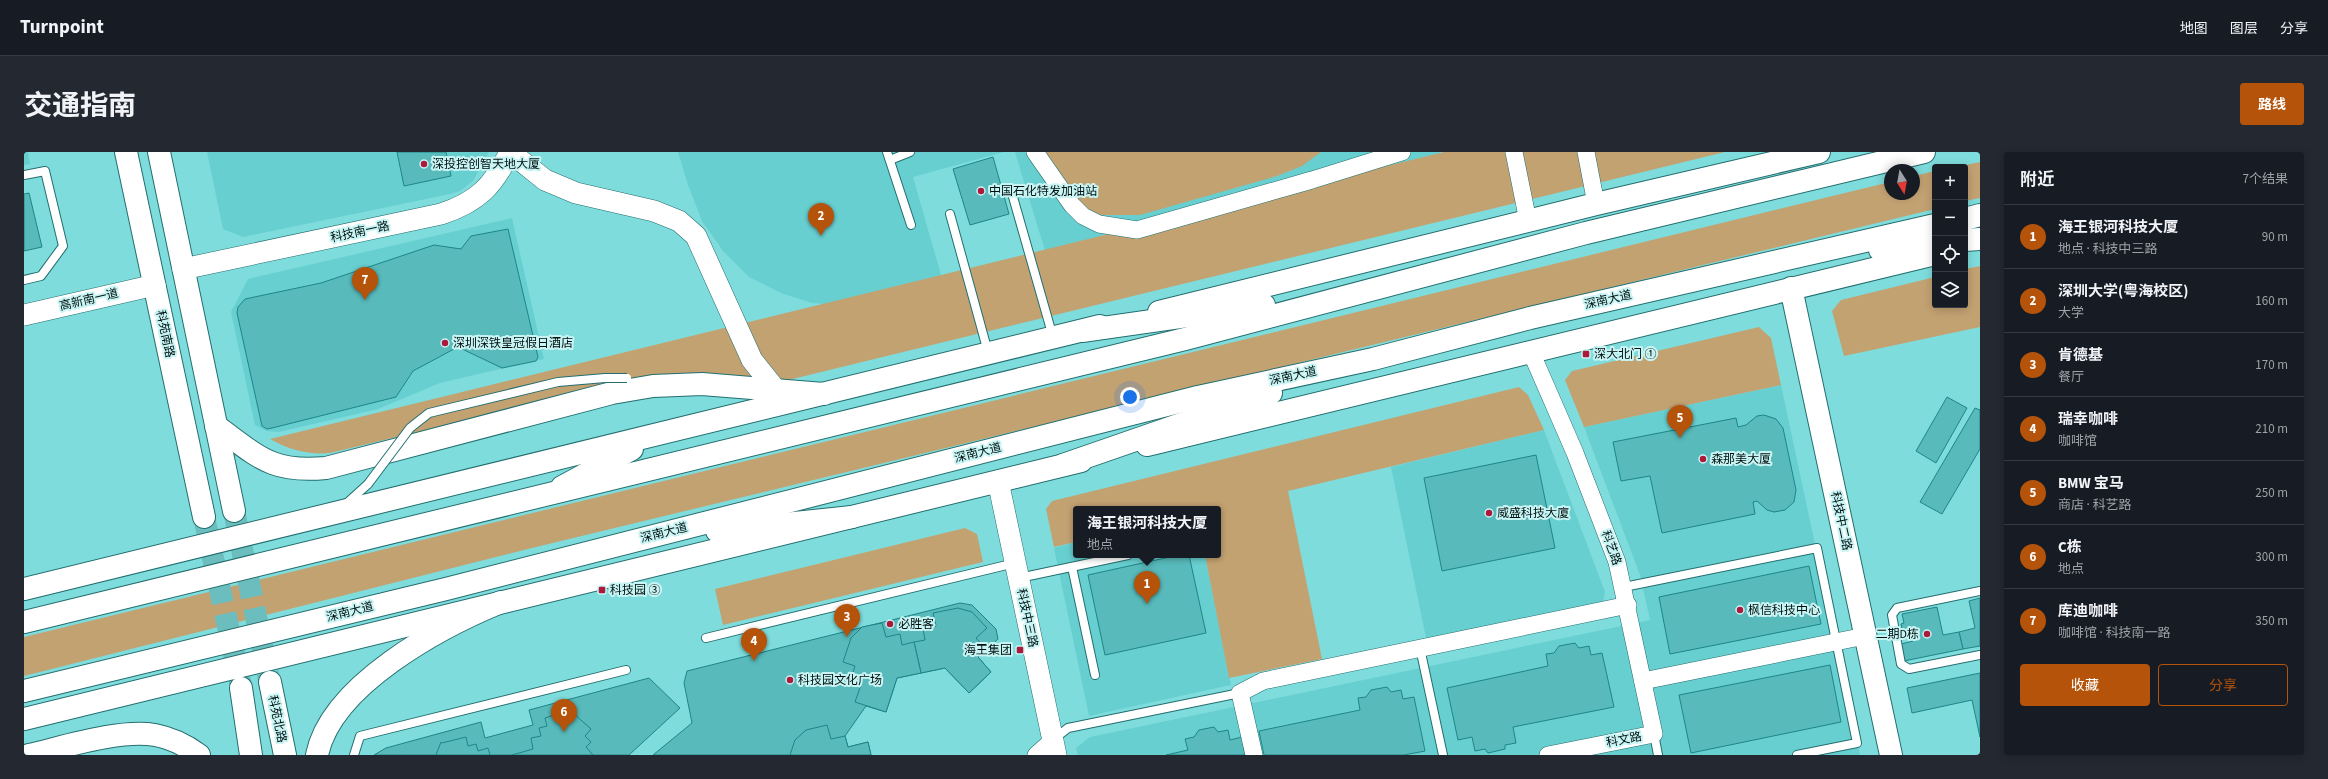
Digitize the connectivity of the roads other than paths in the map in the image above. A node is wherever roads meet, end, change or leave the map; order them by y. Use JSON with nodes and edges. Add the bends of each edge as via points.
{"nodes":[{"id":1,"x":126,"y":152,"type":"edge"},
{"id":2,"x":159,"y":152,"type":"edge"},
{"id":3,"x":510,"y":152,"type":"edge"},
{"id":4,"x":887,"y":152,"type":"edge"},
{"id":5,"x":910,"y":152,"type":"edge"},
{"id":6,"x":1036,"y":152,"type":"edge"},
{"id":7,"x":1402,"y":152,"type":"edge"},
{"id":8,"x":1514,"y":152,"type":"edge"},
{"id":9,"x":1586,"y":152,"type":"edge"},
{"id":10,"x":1818,"y":152,"type":"edge"},
{"id":11,"x":1890,"y":152,"type":"edge"},
{"id":12,"x":1924,"y":152,"type":"edge"},
{"id":13,"x":890,"y":160,"type":"junction"},
{"id":14,"x":24,"y":175,"type":"edge"},
{"id":15,"x":1774,"y":187,"type":"junction"},
{"id":16,"x":1013,"y":197,"type":"dead end"},
{"id":17,"x":1596,"y":204,"type":"junction"},
{"id":18,"x":950,"y":214,"type":"dead end"},
{"id":19,"x":1980,"y":215,"type":"edge"},
{"id":20,"x":1968,"y":217,"type":"edge"},
{"id":21,"x":1528,"y":221,"type":"junction"},
{"id":22,"x":911,"y":225,"type":"dead end"},
{"id":23,"x":1932,"y":226,"type":"edge"},
{"id":24,"x":1980,"y":239,"type":"edge"},
{"id":25,"x":1968,"y":240,"type":"edge"},
{"id":26,"x":1980,"y":243,"type":"edge"},
{"id":27,"x":1932,"y":244,"type":"edge"},
{"id":28,"x":1968,"y":246,"type":"edge"},
{"id":29,"x":1932,"y":255,"type":"edge"},
{"id":30,"x":1768,"y":262,"type":"junction"},
{"id":31,"x":183,"y":269,"type":"junction"},
{"id":32,"x":24,"y":280,"type":"edge"},
{"id":33,"x":155,"y":285,"type":"junction"},
{"id":34,"x":1791,"y":288,"type":"junction"},
{"id":35,"x":1354,"y":292,"type":"junction"},
{"id":36,"x":24,"y":315,"type":"edge"},
{"id":37,"x":1082,"y":331,"type":"junction"},
{"id":38,"x":1053,"y":338,"type":"junction"},
{"id":39,"x":1531,"y":352,"type":"junction"},
{"id":40,"x":988,"y":354,"type":"junction"},
{"id":41,"x":1372,"y":359,"type":"junction"},
{"id":42,"x":702,"y":384,"type":"junction"},
{"id":43,"x":776,"y":390,"type":"junction"},
{"id":44,"x":824,"y":394,"type":"junction"},
{"id":45,"x":216,"y":426,"type":"junction"},
{"id":46,"x":660,"y":434,"type":"junction"},
{"id":47,"x":1063,"y":465,"type":"junction"},
{"id":48,"x":998,"y":481,"type":"junction"},
{"id":49,"x":547,"y":496,"type":"junction"},
{"id":50,"x":234,"y":510,"type":"tunnel mouth"},
{"id":51,"x":333,"y":514,"type":"junction"},
{"id":52,"x":204,"y":517,"type":"tunnel mouth"},
{"id":53,"x":852,"y":517,"type":"junction"},
{"id":54,"x":642,"y":539,"type":"junction"},
{"id":55,"x":1114,"y":558,"type":"edge"},
{"id":56,"x":1072,"y":567,"type":"junction"},
{"id":57,"x":1017,"y":571,"type":"junction"},
{"id":58,"x":1624,"y":587,"type":"junction"},
{"id":59,"x":24,"y":589,"type":"edge"},
{"id":60,"x":1980,"y":591,"type":"edge"},
{"id":61,"x":501,"y":602,"type":"junction"},
{"id":62,"x":1628,"y":605,"type":"junction"},
{"id":63,"x":24,"y":622,"type":"edge"},
{"id":64,"x":1865,"y":636,"type":"junction"},
{"id":65,"x":706,"y":638,"type":"dead end"},
{"id":66,"x":1836,"y":642,"type":"junction"},
{"id":67,"x":1420,"y":648,"type":"junction"},
{"id":68,"x":1980,"y":655,"type":"edge"},
{"id":69,"x":626,"y":670,"type":"dead end"},
{"id":70,"x":1095,"y":674,"type":"dead end"},
{"id":71,"x":1643,"y":681,"type":"junction"},
{"id":72,"x":270,"y":682,"type":"tunnel mouth"},
{"id":73,"x":241,"y":688,"type":"tunnel mouth"},
{"id":74,"x":24,"y":691,"type":"edge"},
{"id":75,"x":1240,"y":693,"type":"junction"},
{"id":76,"x":24,"y":719,"type":"edge"},
{"id":77,"x":1654,"y":734,"type":"junction"},
{"id":78,"x":1054,"y":748,"type":"edge"},
{"id":79,"x":29,"y":755,"type":"edge"},
{"id":80,"x":200,"y":755,"type":"edge"},
{"id":81,"x":250,"y":755,"type":"edge"},
{"id":82,"x":285,"y":755,"type":"edge"},
{"id":83,"x":316,"y":755,"type":"edge"},
{"id":84,"x":354,"y":755,"type":"edge"},
{"id":85,"x":1036,"y":755,"type":"edge"},
{"id":86,"x":1254,"y":755,"type":"edge"},
{"id":87,"x":1443,"y":755,"type":"edge"},
{"id":88,"x":1548,"y":755,"type":"edge"},
{"id":89,"x":1658,"y":755,"type":"edge"},
{"id":90,"x":1797,"y":755,"type":"edge"},
{"id":91,"x":1891,"y":755,"type":"edge"}],
"edges":[{"from":1,"to":33,"type":"main road","name":"科苑南路"},
{"from":2,"to":31,"type":"main road"},
{"from":3,"to":31,"type":"street","name":"科技南一路","via":[[491,184],[477,198],[459,208]]},
{"from":3,"to":43,"type":"street","via":[[545,180],[576,193],[654,212],[679,221],[696,236],[752,360]]},
{"from":4,"to":13,"type":"lane"},
{"from":5,"to":13,"type":"lane"},
{"from":6,"to":7,"type":"street","via":[[1072,205],[1083,216],[1099,224],[1137,230]]},
{"from":8,"to":21,"type":"street"},
{"from":9,"to":17,"type":"street"},
{"from":10,"to":17,"type":"main road"},
{"from":11,"to":15,"type":"main road"},
{"from":12,"to":15,"type":"main road"},
{"from":13,"to":22,"type":"lane"},
{"from":14,"to":32,"type":"lane","via":[[45,171],[63,246],[41,276]]},
{"from":15,"to":35,"type":"main road"},
{"from":16,"to":38,"type":"lane"},
{"from":17,"to":21,"type":"main road"},
{"from":18,"to":40,"type":"lane"},
{"from":19,"to":20,"type":"main road"},
{"from":21,"to":37,"type":"main road"},
{"from":23,"to":30,"type":"main road","name":"深南大道"},
{"from":24,"to":25,"type":"main road"},
{"from":26,"to":28,"type":"main road"},
{"from":27,"to":30,"type":"main road"},
{"from":29,"to":34,"type":"main road"},
{"from":30,"to":41,"type":"main road","name":"深南大道","via":[[1530,318]]},
{"from":31,"to":45,"type":"main road"},
{"from":33,"to":36,"type":"street","name":"高新南一道"},
{"from":33,"to":52,"type":"main road","name":"科苑南路"},
{"from":34,"to":39,"type":"main road"},
{"from":34,"to":64,"type":"main road","name":"科技中二路"},
{"from":35,"to":37,"type":"main road"},
{"from":35,"to":49,"type":"main road","via":[[1185,339]]},
{"from":37,"to":38,"type":"main road"},
{"from":38,"to":40,"type":"main road"},
{"from":39,"to":47,"type":"main road"},
{"from":39,"to":58,"type":"street","name":"科艺路","via":[[1575,453],[1617,562]]},
{"from":40,"to":44,"type":"main road"},
{"from":41,"to":47,"type":"main road"},
{"from":41,"to":54,"type":"main road","name":"深南大道","via":[[1198,397]]},
{"from":42,"to":43,"type":"main road"},
{"from":42,"to":45,"type":"main road","via":[[653,386],[612,394],[326,468],[303,470],[285,468],[268,462]]},
{"from":42,"to":51,"type":"lane","bridge":true,"via":[[598,378],[558,382],[429,413],[410,428],[368,484]]},
{"from":43,"to":44,"type":"main road"},
{"from":44,"to":46,"type":"main road"},
{"from":45,"to":50,"type":"main road"},
{"from":46,"to":49,"type":"main road"},
{"from":46,"to":51,"type":"main road"},
{"from":47,"to":48,"type":"main road"},
{"from":48,"to":53,"type":"main road"},
{"from":48,"to":57,"type":"street","name":"科技中三路"},
{"from":49,"to":63,"type":"main road"},
{"from":51,"to":59,"type":"main road"},
{"from":53,"to":54,"type":"main road"},
{"from":53,"to":61,"type":"main road"},
{"from":54,"to":74,"type":"main road","name":"深南大道"},
{"from":55,"to":56,"type":"lane"},
{"from":56,"to":57,"type":"lane"},
{"from":56,"to":70,"type":"lane"},
{"from":57,"to":65,"type":"lane"},
{"from":57,"to":78,"type":"street","name":"科技中三路"},
{"from":58,"to":62,"type":"street","name":"科艺路"},
{"from":58,"to":66,"type":"lane","via":[[1817,548]]},
{"from":60,"to":68,"type":"lane","via":[[1897,608],[1892,615],[1905,668]]},
{"from":61,"to":76,"type":"main road"},
{"from":61,"to":83,"type":"main road","via":[[432,635],[364,684],[328,725]]},
{"from":62,"to":67,"type":"street"},
{"from":62,"to":71,"type":"street","name":"科艺路"},
{"from":64,"to":66,"type":"street"},
{"from":64,"to":91,"type":"main road","name":"科技中二路"},
{"from":66,"to":71,"type":"street"},
{"from":66,"to":90,"type":"lane","via":[[1857,743]]},
{"from":67,"to":75,"type":"street","via":[[1263,681]]},
{"from":67,"to":87,"type":"lane"},
{"from":69,"to":84,"type":"lane","via":[[360,736]]},
{"from":71,"to":77,"type":"street","name":"科艺路"},
{"from":72,"to":82,"type":"main road","name":"科苑北路"},
{"from":73,"to":81,"type":"main road"},
{"from":75,"to":78,"type":"lane","via":[[1068,728]]},
{"from":75,"to":86,"type":"street"},
{"from":77,"to":88,"type":"street","name":"科文路"},
{"from":77,"to":89,"type":"lane","name":"科艺路"},
{"from":78,"to":85,"type":"street"},
{"from":79,"to":80,"type":"main road","via":[[102,739],[155,735],[176,741]]}]}
